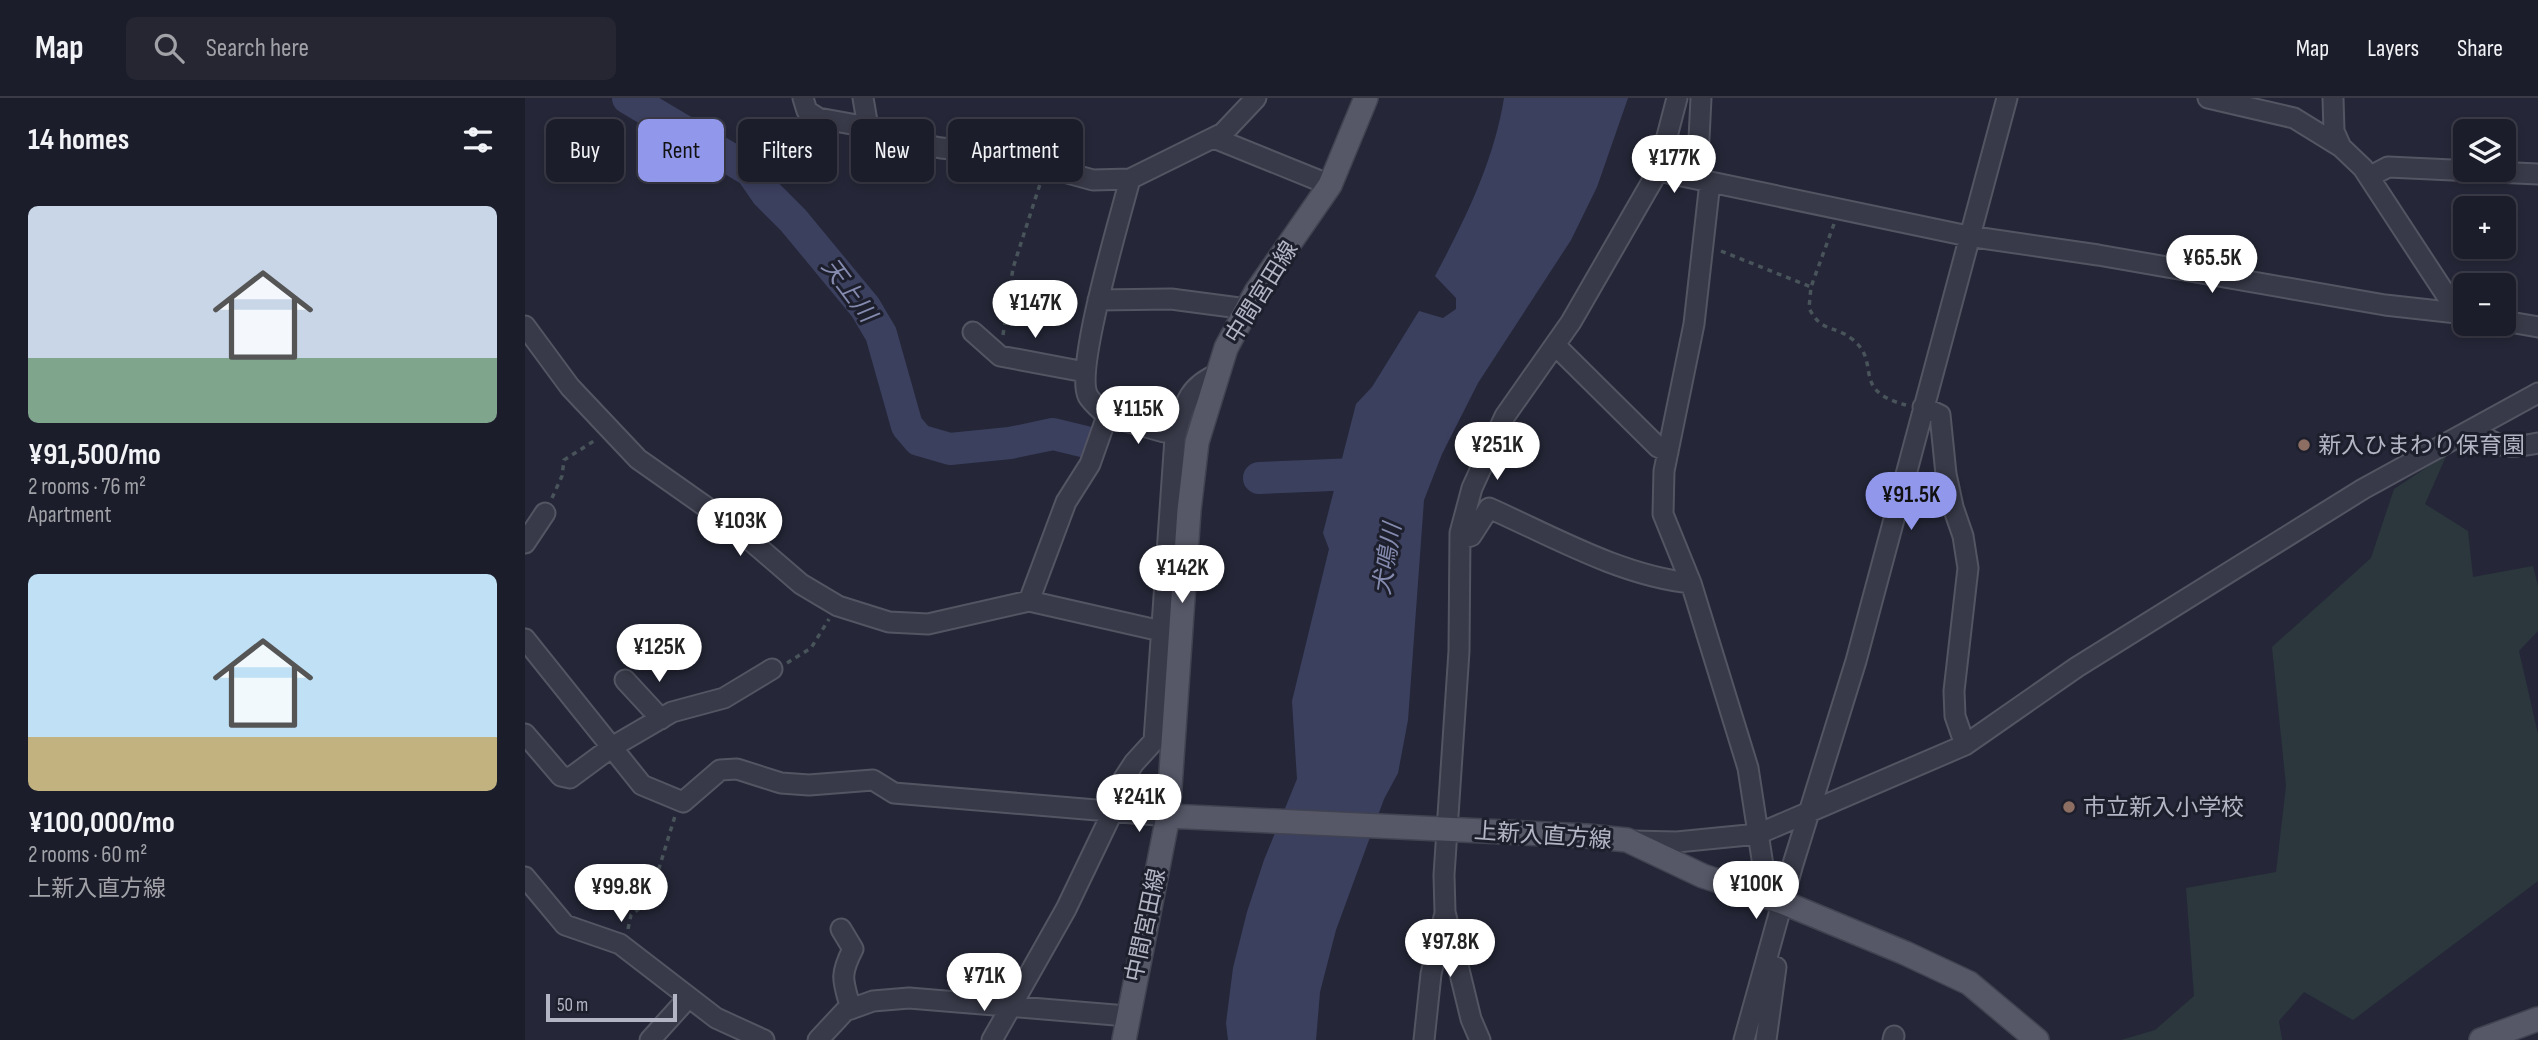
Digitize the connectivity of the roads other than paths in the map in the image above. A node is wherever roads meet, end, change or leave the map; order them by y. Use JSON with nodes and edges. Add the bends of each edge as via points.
{"nodes":[{"id":1,"x":803,"y":98,"type":"edge"},
{"id":2,"x":863,"y":98,"type":"edge"},
{"id":3,"x":1256,"y":98,"type":"edge"},
{"id":4,"x":1366,"y":98,"type":"edge"},
{"id":5,"x":1677,"y":98,"type":"edge"},
{"id":6,"x":1701,"y":98,"type":"edge"},
{"id":7,"x":2007,"y":98,"type":"edge"},
{"id":8,"x":2208,"y":98,"type":"edge"},
{"id":9,"x":2332,"y":98,"type":"edge"},
{"id":10,"x":2294,"y":118,"type":"junction"},
{"id":11,"x":867,"y":119,"type":"edge"},
{"id":12,"x":851,"y":124,"type":"edge"},
{"id":13,"x":1214,"y":138,"type":"junction"},
{"id":14,"x":934,"y":147,"type":"edge"},
{"id":15,"x":2341,"y":147,"type":"junction"},
{"id":16,"x":1658,"y":171,"type":"junction"},
{"id":17,"x":2538,"y":174,"type":"edge"},
{"id":18,"x":2369,"y":177,"type":"junction"},
{"id":19,"x":1130,"y":179,"type":"junction"},
{"id":20,"x":1704,"y":180,"type":"junction"},
{"id":21,"x":1330,"y":185,"type":"junction"},
{"id":22,"x":1968,"y":236,"type":"junction"},
{"id":23,"x":1098,"y":300,"type":"junction"},
{"id":24,"x":2453,"y":300,"type":"edge"},
{"id":25,"x":1247,"y":309,"type":"junction"},
{"id":26,"x":2453,"y":312,"type":"edge"},
{"id":27,"x":2516,"y":323,"type":"edge"},
{"id":28,"x":525,"y":327,"type":"edge"},
{"id":29,"x":2538,"y":327,"type":"edge"},
{"id":30,"x":973,"y":332,"type":"dead end"},
{"id":31,"x":1555,"y":345,"type":"junction"},
{"id":32,"x":1085,"y":372,"type":"junction"},
{"id":33,"x":1218,"y":374,"type":"junction"},
{"id":34,"x":2538,"y":393,"type":"edge"},
{"id":35,"x":1923,"y":407,"type":"junction"},
{"id":36,"x":1107,"y":415,"type":"junction"},
{"id":37,"x":2477,"y":428,"type":"junction"},
{"id":38,"x":1176,"y":432,"type":"junction"},
{"id":39,"x":2538,"y":443,"type":"edge"},
{"id":40,"x":1668,"y":452,"type":"junction"},
{"id":41,"x":545,"y":513,"type":"road end"},
{"id":42,"x":1460,"y":539,"type":"junction"},
{"id":43,"x":525,"y":543,"type":"edge"},
{"id":44,"x":1691,"y":583,"type":"junction"},
{"id":45,"x":1029,"y":601,"type":"junction"},
{"id":46,"x":1161,"y":631,"type":"junction"},
{"id":47,"x":525,"y":639,"type":"edge"},
{"id":48,"x":772,"y":669,"type":"road end"},
{"id":49,"x":625,"y":680,"type":"dead end"},
{"id":50,"x":660,"y":719,"type":"junction"},
{"id":51,"x":525,"y":734,"type":"edge"},
{"id":52,"x":1965,"y":745,"type":"junction"},
{"id":53,"x":612,"y":747,"type":"junction"},
{"id":54,"x":1112,"y":813,"type":"junction"},
{"id":55,"x":1808,"y":814,"type":"junction"},
{"id":56,"x":1168,"y":816,"type":"junction"},
{"id":57,"x":1444,"y":828,"type":"junction"},
{"id":58,"x":1758,"y":834,"type":"junction"},
{"id":59,"x":1627,"y":840,"type":"junction"},
{"id":60,"x":525,"y":877,"type":"edge"},
{"id":61,"x":1775,"y":900,"type":"junction"},
{"id":62,"x":1445,"y":912,"type":"junction"},
{"id":63,"x":841,"y":929,"type":"dead end"},
{"id":64,"x":1770,"y":950,"type":"junction"},
{"id":65,"x":688,"y":998,"type":"junction"},
{"id":66,"x":1011,"y":1008,"type":"junction"},
{"id":67,"x":851,"y":1009,"type":"junction"},
{"id":68,"x":1127,"y":1016,"type":"junction"},
{"id":69,"x":2538,"y":1019,"type":"edge"},
{"id":70,"x":650,"y":1040,"type":"edge"},
{"id":71,"x":764,"y":1040,"type":"edge"},
{"id":72,"x":818,"y":1040,"type":"edge"},
{"id":73,"x":992,"y":1040,"type":"edge"},
{"id":74,"x":1124,"y":1040,"type":"edge"},
{"id":75,"x":1424,"y":1040,"type":"edge"},
{"id":76,"x":1480,"y":1040,"type":"edge"},
{"id":77,"x":1744,"y":1040,"type":"edge"},
{"id":78,"x":1766,"y":1040,"type":"edge"},
{"id":79,"x":2037,"y":1040,"type":"edge"},
{"id":80,"x":2481,"y":1040,"type":"edge"}],
"edges":[{"from":1,"to":12,"type":"street","via":[[807,111],[818,118]]},
{"from":2,"to":11,"type":"street"},
{"from":3,"to":13,"type":"street"},
{"from":4,"to":21,"type":"main road","name":"中間宮田線"},
{"from":5,"to":16,"type":"street"},
{"from":6,"to":20,"type":"street"},
{"from":7,"to":22,"type":"street"},
{"from":8,"to":10,"type":"street"},
{"from":9,"to":10,"type":"street","via":[[2311,116]]},
{"from":9,"to":15,"type":"street","via":[[2334,131]]},
{"from":10,"to":15,"type":"street"},
{"from":13,"to":19,"type":"street"},
{"from":13,"to":21,"type":"street"},
{"from":14,"to":19,"type":"street","via":[[995,153],[1093,180]]},
{"from":15,"to":18,"type":"street"},
{"from":16,"to":20,"type":"street"},
{"from":16,"to":31,"type":"street"},
{"from":17,"to":18,"type":"street","via":[[2388,167]]},
{"from":18,"to":24,"type":"street"},
{"from":19,"to":23,"type":"street"},
{"from":20,"to":22,"type":"street"},
{"from":20,"to":40,"type":"street","via":[[1703,244],[1693,324]]},
{"from":21,"to":25,"type":"main road","name":"中間宮田線"},
{"from":22,"to":26,"type":"street","via":[[2385,305]]},
{"from":22,"to":35,"type":"street"},
{"from":23,"to":25,"type":"street","via":[[1171,299]]},
{"from":23,"to":32,"type":"street"},
{"from":25,"to":33,"type":"main road","name":"中間宮田線"},
{"from":27,"to":29,"type":"street"},
{"from":28,"to":45,"type":"street","via":[[570,387],[638,459],[736,528],[801,584],[838,606],[889,622],[927,624]]},
{"from":30,"to":32,"type":"street","via":[[1000,356]]},
{"from":31,"to":40,"type":"street"},
{"from":31,"to":42,"type":"street","via":[[1506,416],[1472,488]]},
{"from":32,"to":36,"type":"street","via":[[1087,395]]},
{"from":33,"to":38,"type":"street","via":[[1198,382]]},
{"from":33,"to":56,"type":"main road","name":"中間宮田線","via":[[1198,442],[1189,510]]},
{"from":34,"to":37,"type":"street"},
{"from":35,"to":52,"type":"street","via":[[1940,415],[1946,474],[1968,568],[1954,691],[1955,716]]},
{"from":35,"to":55,"type":"street","via":[[1856,661]]},
{"from":36,"to":38,"type":"street"},
{"from":36,"to":45,"type":"street","via":[[1090,464],[1066,502]]},
{"from":37,"to":39,"type":"street","via":[[2486,441],[2512,448]]},
{"from":37,"to":52,"type":"street","via":[[2340,503],[2077,667]]},
{"from":38,"to":46,"type":"street"},
{"from":40,"to":44,"type":"street","via":[[1663,514]]},
{"from":41,"to":43,"type":"street"},
{"from":42,"to":44,"type":"street","via":[[1471,536],[1489,508],[1595,555],[1670,581]]},
{"from":42,"to":57,"type":"street","via":[[1459,652]]},
{"from":44,"to":58,"type":"street","via":[[1748,768]]},
{"from":45,"to":46,"type":"street"},
{"from":46,"to":54,"type":"street","via":[[1154,741],[1117,789]]},
{"from":47,"to":53,"type":"street"},
{"from":48,"to":50,"type":"street","via":[[724,698]]},
{"from":49,"to":50,"type":"street"},
{"from":50,"to":53,"type":"street"},
{"from":51,"to":53,"type":"street","via":[[561,776],[570,778]]},
{"from":52,"to":55,"type":"street"},
{"from":53,"to":54,"type":"street","via":[[642,785],[683,802],[720,770],[737,769],[781,783],[873,780],[894,793]]},
{"from":54,"to":56,"type":"street"},
{"from":54,"to":66,"type":"street"},
{"from":55,"to":58,"type":"street"},
{"from":55,"to":61,"type":"street"},
{"from":56,"to":57,"type":"main road","name":"上新入直方線"},
{"from":56,"to":68,"type":"main road","name":"中間宮田線"},
{"from":57,"to":59,"type":"main road","name":"上新入直方線"},
{"from":57,"to":62,"type":"street"},
{"from":58,"to":59,"type":"street","via":[[1677,842]]},
{"from":58,"to":61,"type":"street"},
{"from":59,"to":61,"type":"main road","name":"上新入直方線","via":[[1703,876]]},
{"from":60,"to":65,"type":"street","via":[[565,925],[624,947]]},
{"from":61,"to":64,"type":"street"},
{"from":61,"to":79,"type":"main road","name":"上新入直方線","via":[[1969,983]]},
{"from":62,"to":75,"type":"street","via":[[1431,974]]},
{"from":62,"to":76,"type":"street"},
{"from":63,"to":67,"type":"street","via":[[853,948],[842,970]]},
{"from":64,"to":77,"type":"street"},
{"from":64,"to":78,"type":"street","via":[[1776,967]]},
{"from":65,"to":70,"type":"street"},
{"from":65,"to":71,"type":"street"},
{"from":66,"to":67,"type":"street","via":[[909,998],[873,1001]]},
{"from":66,"to":68,"type":"street"},
{"from":66,"to":73,"type":"street"},
{"from":67,"to":72,"type":"street"},
{"from":68,"to":74,"type":"main road","name":"中間宮田線"},
{"from":69,"to":80,"type":"main road"}]}
